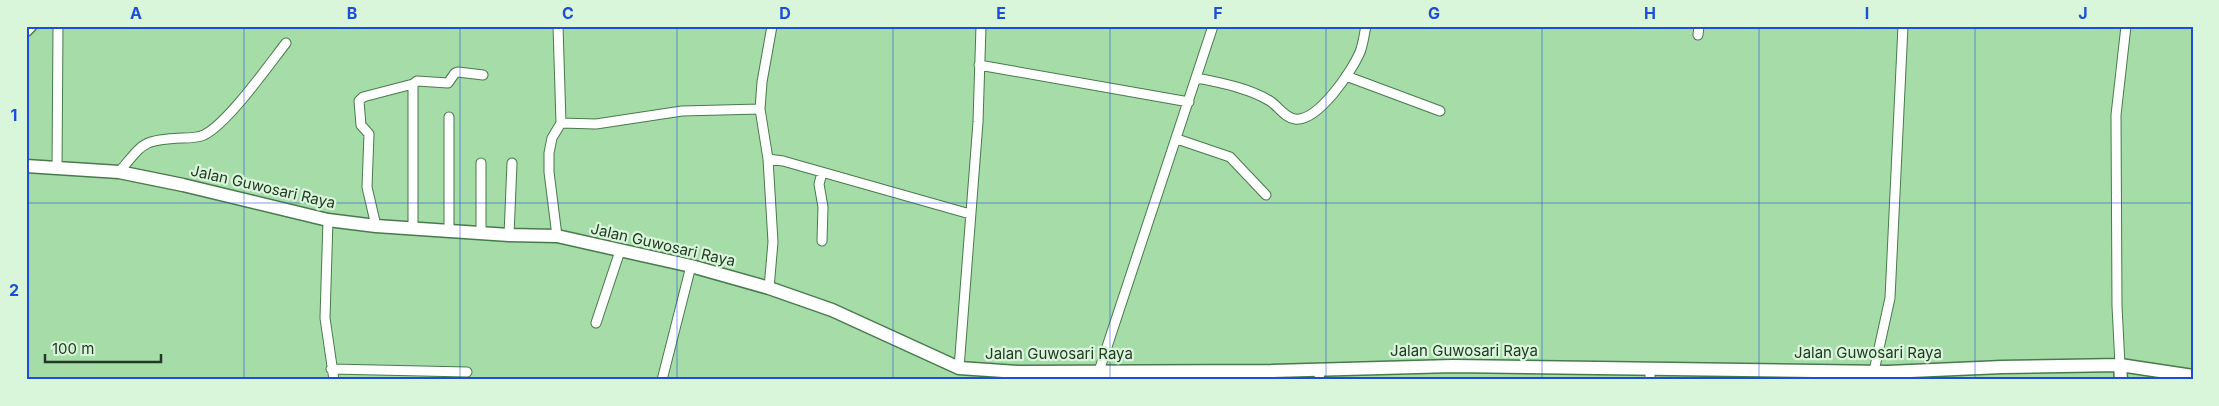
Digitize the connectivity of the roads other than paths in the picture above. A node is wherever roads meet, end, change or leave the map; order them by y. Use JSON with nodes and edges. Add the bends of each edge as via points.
{"nodes":[{"id":1,"x":30,"y":26,"type":"edge"},
{"id":2,"x":58,"y":26,"type":"edge"},
{"id":3,"x":558,"y":26,"type":"edge"},
{"id":4,"x":772,"y":26,"type":"edge"},
{"id":5,"x":981,"y":26,"type":"edge"},
{"id":6,"x":1213,"y":26,"type":"edge"},
{"id":7,"x":1366,"y":26,"type":"edge"},
{"id":8,"x":1902,"y":26,"type":"edge"},
{"id":9,"x":2126,"y":26,"type":"edge"},
{"id":10,"x":26,"y":30,"type":"edge"},
{"id":11,"x":286,"y":43,"type":"dead end"},
{"id":12,"x":979,"y":65,"type":"junction"},
{"id":13,"x":484,"y":75,"type":"dead end"},
{"id":14,"x":1346,"y":76,"type":"junction"},
{"id":15,"x":1197,"y":78,"type":"junction"},
{"id":16,"x":413,"y":84,"type":"junction"},
{"id":17,"x":1189,"y":102,"type":"junction"},
{"id":18,"x":760,"y":109,"type":"junction"},
{"id":19,"x":1440,"y":111,"type":"dead end"},
{"id":20,"x":449,"y":117,"type":"dead end"},
{"id":21,"x":561,"y":123,"type":"junction"},
{"id":22,"x":1177,"y":139,"type":"junction"},
{"id":23,"x":768,"y":159,"type":"junction"},
{"id":24,"x":481,"y":163,"type":"dead end"},
{"id":25,"x":512,"y":163,"type":"dead end"},
{"id":26,"x":26,"y":166,"type":"edge"},
{"id":27,"x":57,"y":169,"type":"junction"},
{"id":28,"x":119,"y":172,"type":"junction"},
{"id":29,"x":822,"y":173,"type":"junction"},
{"id":30,"x":1266,"y":195,"type":"dead end"},
{"id":31,"x":970,"y":214,"type":"junction"},
{"id":32,"x":328,"y":220,"type":"junction"},
{"id":33,"x":376,"y":226,"type":"junction"},
{"id":34,"x":413,"y":228,"type":"junction"},
{"id":35,"x":449,"y":231,"type":"junction"},
{"id":36,"x":481,"y":233,"type":"junction"},
{"id":37,"x":510,"y":235,"type":"junction"},
{"id":38,"x":557,"y":236,"type":"junction"},
{"id":39,"x":822,"y":241,"type":"dead end"},
{"id":40,"x":620,"y":252,"type":"junction"},
{"id":41,"x":691,"y":266,"type":"junction"},
{"id":42,"x":769,"y":288,"type":"junction"},
{"id":43,"x":596,"y":323,"type":"dead end"},
{"id":44,"x":2120,"y":365,"type":"junction"},
{"id":45,"x":331,"y":369,"type":"junction"},
{"id":46,"x":1099,"y":371,"type":"junction"},
{"id":47,"x":468,"y":372,"type":"dead end"},
{"id":48,"x":959,"y":374,"type":"edge"},
{"id":49,"x":1320,"y":374,"type":"edge"},
{"id":50,"x":1650,"y":374,"type":"edge"},
{"id":51,"x":1272,"y":375,"type":"edge"},
{"id":52,"x":1874,"y":376,"type":"edge"},
{"id":53,"x":2193,"y":376,"type":"edge"},
{"id":54,"x":334,"y":380,"type":"edge"},
{"id":55,"x":662,"y":380,"type":"edge"},
{"id":56,"x":2121,"y":380,"type":"edge"}],
"edges":[{"from":1,"to":10,"type":"street"},
{"from":2,"to":27,"type":"street"},
{"from":3,"to":21,"type":"street"},
{"from":4,"to":18,"type":"street"},
{"from":5,"to":12,"type":"street"},
{"from":6,"to":15,"type":"street"},
{"from":7,"to":14,"type":"street","via":[[1360,52]]},
{"from":8,"to":52,"type":"street","via":[[1890,298]]},
{"from":9,"to":44,"type":"street","via":[[2116,116]]},
{"from":11,"to":28,"type":"street","via":[[230,113],[210,131],[198,137],[155,139],[140,146]]},
{"from":12,"to":17,"type":"street"},
{"from":12,"to":31,"type":"street"},
{"from":13,"to":16,"type":"street","via":[[458,72],[448,83],[417,81]]},
{"from":14,"to":15,"type":"street","via":[[1326,101],[1300,119],[1292,119],[1268,99]]},
{"from":14,"to":19,"type":"street"},
{"from":15,"to":17,"type":"street"},
{"from":16,"to":33,"type":"street","via":[[359,100],[361,125],[369,134],[367,187]]},
{"from":16,"to":34,"type":"street"},
{"from":17,"to":22,"type":"street"},
{"from":18,"to":21,"type":"street","via":[[682,111],[610,123]]},
{"from":18,"to":23,"type":"street"},
{"from":20,"to":35,"type":"street"},
{"from":21,"to":38,"type":"street","via":[[552,138],[549,154]]},
{"from":22,"to":30,"type":"street","via":[[1230,157]]},
{"from":22,"to":46,"type":"street"},
{"from":23,"to":29,"type":"street"},
{"from":23,"to":42,"type":"street","via":[[773,242]]},
{"from":24,"to":36,"type":"street"},
{"from":25,"to":37,"type":"street"},
{"from":26,"to":27,"type":"street","name":"Jalan Guwosari Raya"},
{"from":27,"to":28,"type":"street","name":"Jalan Guwosari Raya"},
{"from":28,"to":32,"type":"street","name":"Jalan Guwosari Raya"},
{"from":29,"to":31,"type":"street"},
{"from":29,"to":39,"type":"street","via":[[819,184],[823,207]]},
{"from":31,"to":48,"type":"street"},
{"from":32,"to":33,"type":"street","name":"Jalan Guwosari Raya"},
{"from":32,"to":45,"type":"street","via":[[325,318]]},
{"from":33,"to":34,"type":"street","name":"Jalan Guwosari Raya"},
{"from":34,"to":35,"type":"street","name":"Jalan Guwosari Raya"},
{"from":35,"to":36,"type":"street","name":"Jalan Guwosari Raya"},
{"from":36,"to":37,"type":"street","name":"Jalan Guwosari Raya"},
{"from":37,"to":38,"type":"street","name":"Jalan Guwosari Raya"},
{"from":38,"to":40,"type":"street","name":"Jalan Guwosari Raya"},
{"from":40,"to":41,"type":"street","name":"Jalan Guwosari Raya"},
{"from":40,"to":43,"type":"street"},
{"from":41,"to":42,"type":"street","name":"Jalan Guwosari Raya"},
{"from":41,"to":55,"type":"street"},
{"from":42,"to":48,"type":"street","name":"Jalan Guwosari Raya","via":[[832,310]]},
{"from":44,"to":52,"type":"street","name":"Jalan Guwosari Raya"},
{"from":44,"to":53,"type":"street","name":"Jalan Guwosari Raya"},
{"from":44,"to":56,"type":"street"},
{"from":45,"to":47,"type":"street"},
{"from":45,"to":54,"type":"street"},
{"from":46,"to":48,"type":"street","name":"Jalan Guwosari Raya"},
{"from":46,"to":51,"type":"street","name":"Jalan Guwosari Raya"},
{"from":49,"to":50,"type":"street","name":"Jalan Guwosari Raya","via":[[1453,366]]},
{"from":49,"to":51,"type":"street","name":"Jalan Guwosari Raya"},
{"from":50,"to":52,"type":"street","name":"Jalan Guwosari Raya"}]}
